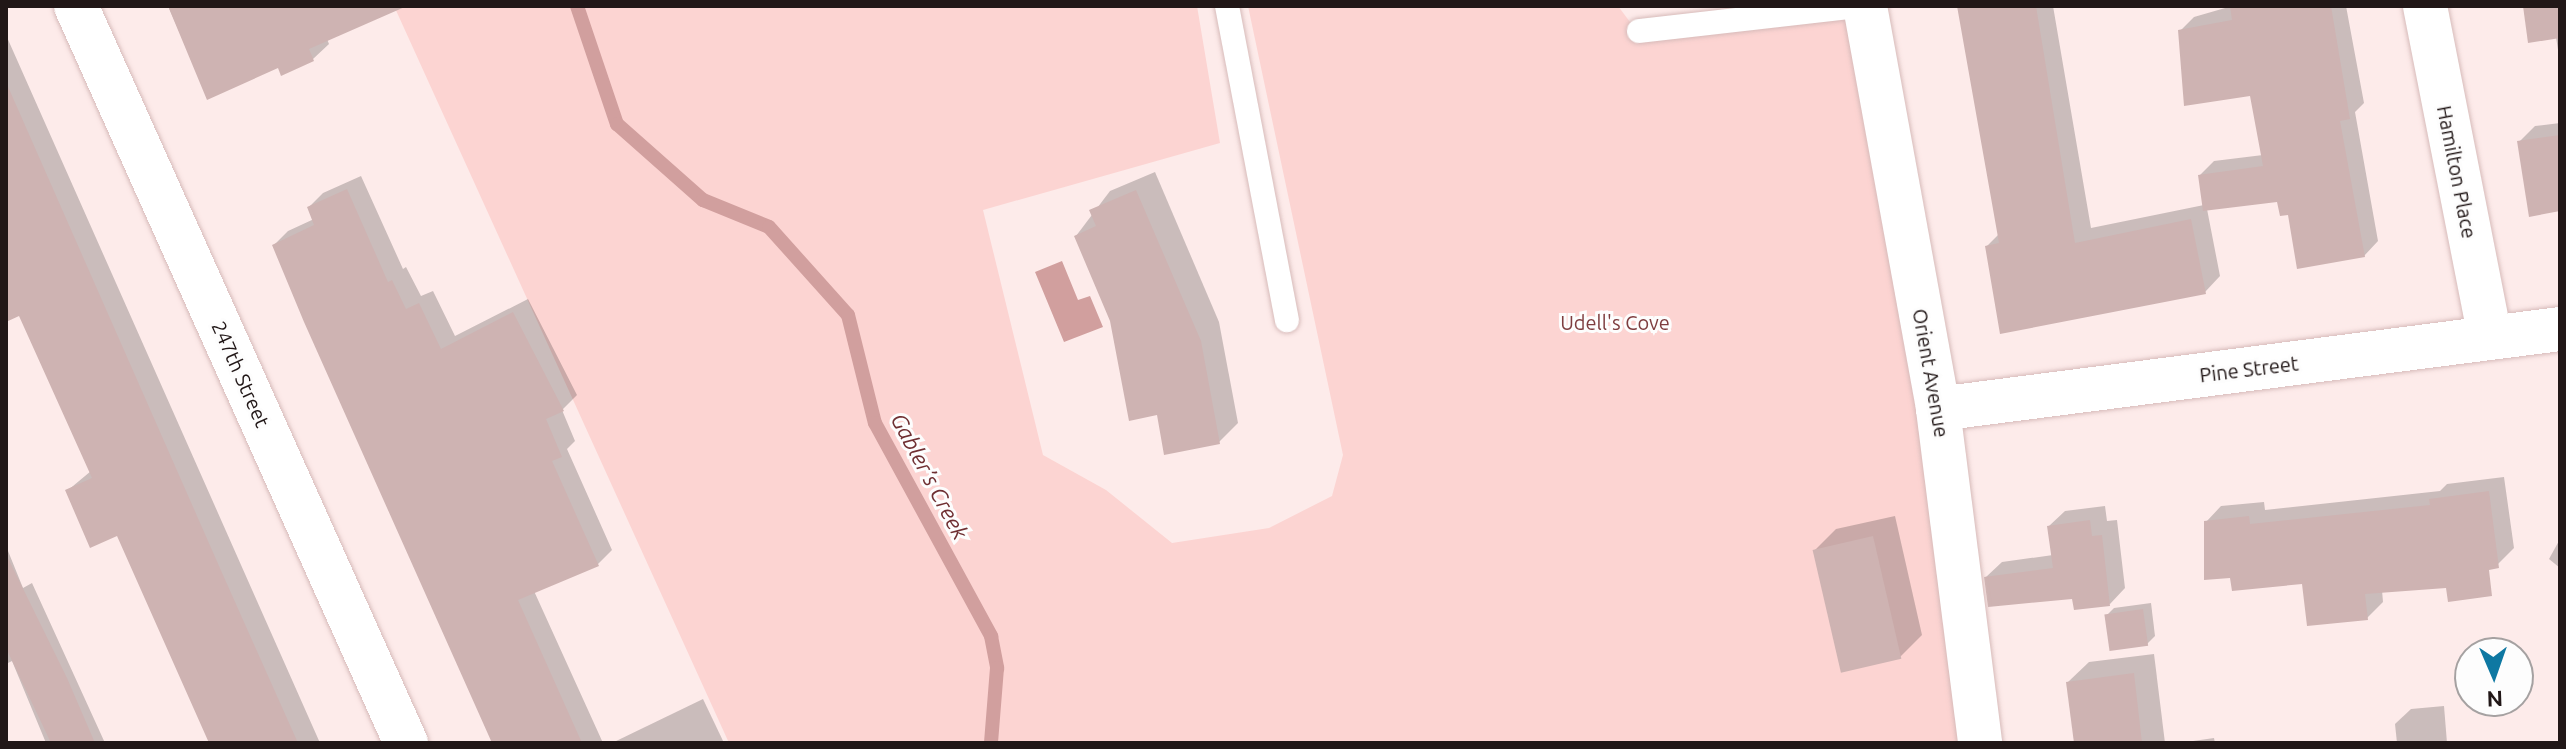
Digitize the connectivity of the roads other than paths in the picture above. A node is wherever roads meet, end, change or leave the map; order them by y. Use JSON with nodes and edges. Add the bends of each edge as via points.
{"nodes":[{"id":1,"x":76,"y":6,"type":"edge"},
{"id":2,"x":1227,"y":6,"type":"edge"},
{"id":3,"x":1862,"y":6,"type":"edge"},
{"id":4,"x":2425,"y":6,"type":"edge"},
{"id":5,"x":1639,"y":31,"type":"dead end"},
{"id":6,"x":1287,"y":320,"type":"dead end"},
{"id":7,"x":2560,"y":329,"type":"edge"},
{"id":8,"x":2490,"y":338,"type":"junction"},
{"id":9,"x":1938,"y":409,"type":"junction"},
{"id":10,"x":406,"y":743,"type":"edge"},
{"id":11,"x":1980,"y":743,"type":"edge"}],
"edges":[{"from":1,"to":10,"type":"street","name":"247th Street"},
{"from":2,"to":6,"type":"lane"},
{"from":3,"to":5,"type":"lane"},
{"from":3,"to":9,"type":"street","name":"Orient Avenue"},
{"from":4,"to":8,"type":"street","name":"Hamilton Place"},
{"from":7,"to":8,"type":"street","name":"Pine Street"},
{"from":8,"to":9,"type":"street","name":"Pine Street"},
{"from":9,"to":11,"type":"street","name":"Orient Avenue"}]}
